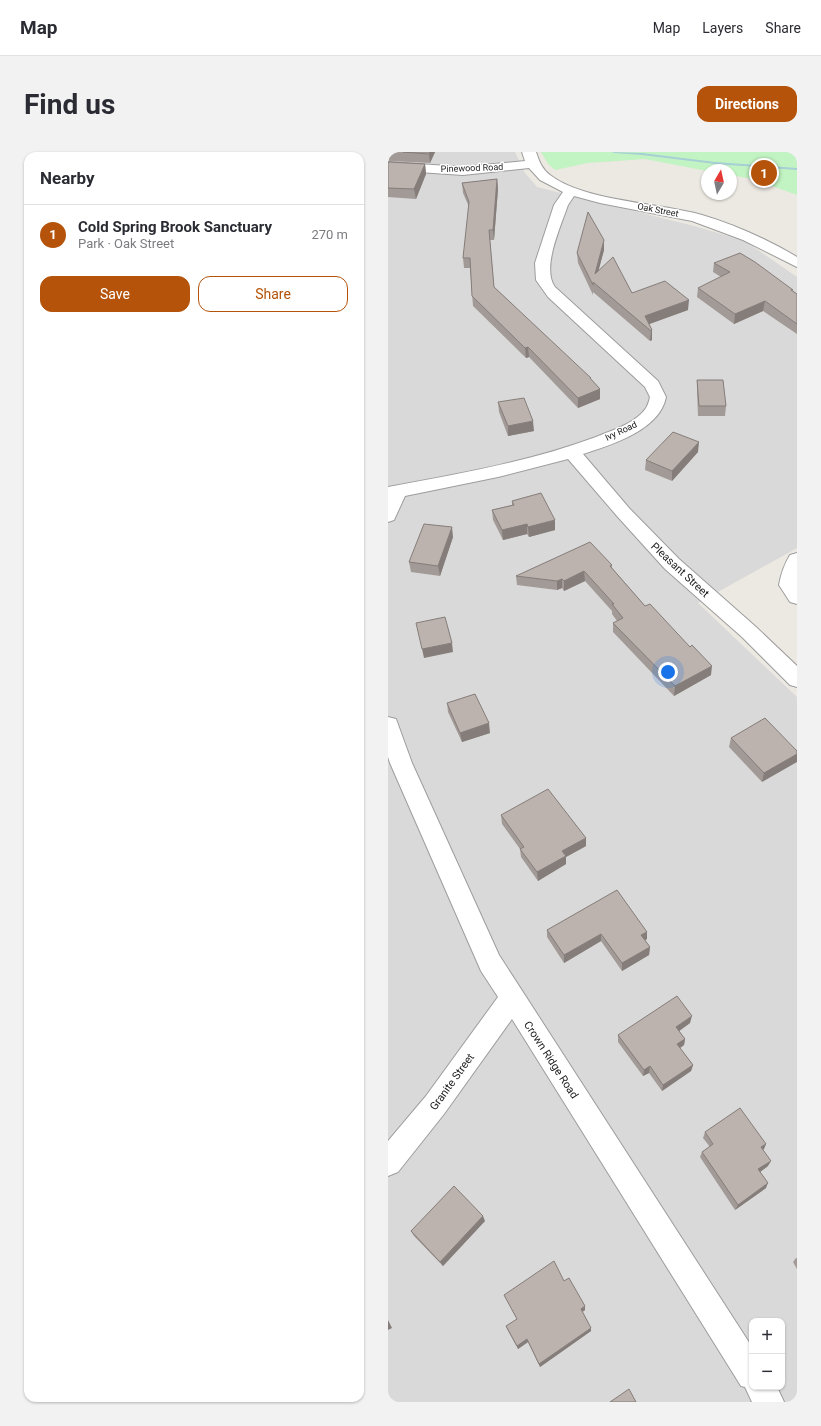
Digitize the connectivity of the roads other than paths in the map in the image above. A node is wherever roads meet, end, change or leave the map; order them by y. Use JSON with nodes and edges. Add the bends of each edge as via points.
{"nodes":[{"id":1,"x":531,"y":158,"type":"edge"},
{"id":2,"x":388,"y":166,"type":"edge"},
{"id":3,"x":570,"y":191,"type":"junction"},
{"id":4,"x":797,"y":263,"type":"edge"},
{"id":5,"x":572,"y":453,"type":"junction"},
{"id":6,"x":393,"y":492,"type":"edge"},
{"id":7,"x":388,"y":516,"type":"edge"},
{"id":8,"x":797,"y":560,"type":"edge"},
{"id":9,"x":797,"y":597,"type":"edge"},
{"id":10,"x":797,"y":679,"type":"edge"},
{"id":11,"x":388,"y":725,"type":"edge"},
{"id":12,"x":512,"y":998,"type":"junction"},
{"id":13,"x":388,"y":1162,"type":"edge"},
{"id":14,"x":749,"y":1370,"type":"edge"},
{"id":15,"x":762,"y":1390,"type":"edge"},
{"id":16,"x":769,"y":1402,"type":"edge"}],
"edges":[{"from":1,"to":2,"type":"street","name":"Pinewood Road","via":[[463,171]]},
{"from":1,"to":3,"type":"street","name":"Oak Street","via":[[543,176]]},
{"from":3,"to":4,"type":"street","name":"Oak Street","via":[[702,220],[754,239]]},
{"from":3,"to":5,"type":"street","name":"Ivy Road","via":[[561,205],[542,263],[543,279],[553,294],[652,385],[658,397],[653,409],[641,422]]},
{"from":5,"to":6,"type":"street","name":"Ivy Road"},
{"from":5,"to":10,"type":"street","name":"Pleasant Street","via":[[672,564],[749,632]]},
{"from":6,"to":7,"type":"street"},
{"from":8,"to":9,"type":"street","via":[[791,572],[789,585]]},
{"from":11,"to":12,"type":"street","name":"Crown Ridge Road","via":[[401,763],[482,945]]},
{"from":12,"to":13,"type":"street","name":"Granite Street","via":[[440,1099]]},
{"from":12,"to":14,"type":"street","name":"Crown Ridge Road"},
{"from":15,"to":16,"type":"street"}]}
